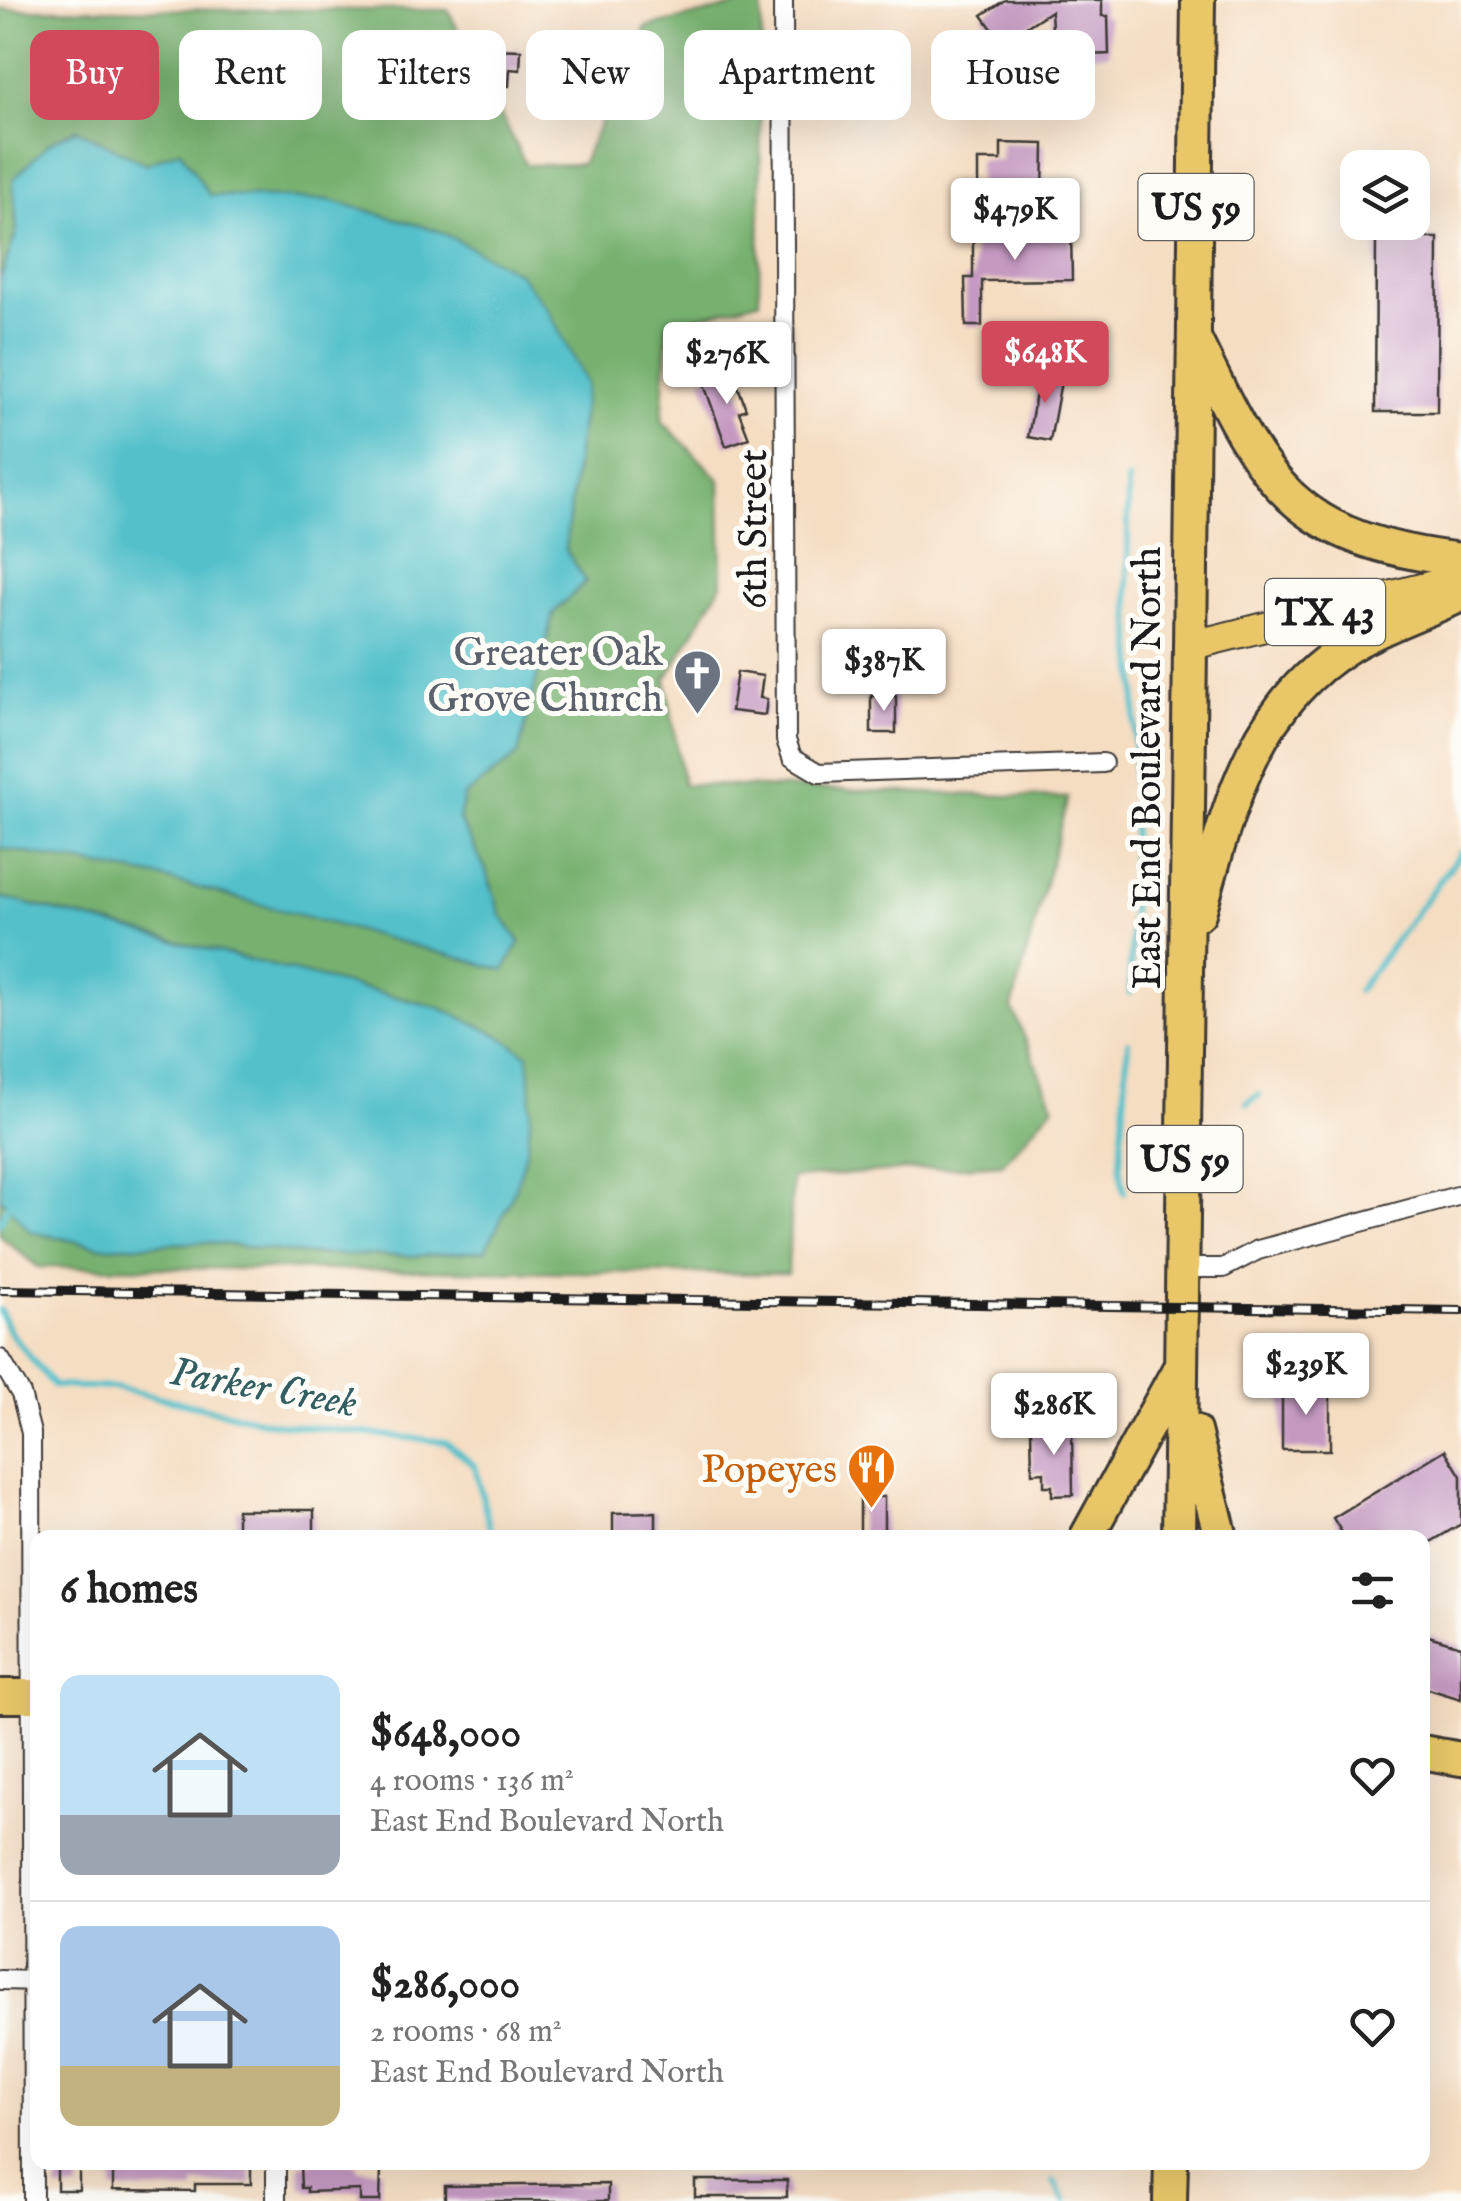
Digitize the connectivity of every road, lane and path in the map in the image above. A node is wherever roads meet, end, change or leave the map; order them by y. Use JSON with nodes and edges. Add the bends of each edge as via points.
{"nodes":[{"id":1,"x":783,"y":0,"type":"edge"},
{"id":2,"x":1198,"y":0,"type":"edge"},
{"id":3,"x":1192,"y":334,"type":"junction"},
{"id":4,"x":1461,"y":560,"type":"edge"},
{"id":5,"x":1461,"y":578,"type":"edge"},
{"id":6,"x":1461,"y":596,"type":"edge"},
{"id":7,"x":1190,"y":646,"type":"junction"},
{"id":8,"x":1103,"y":763,"type":"dead end"},
{"id":9,"x":1187,"y":956,"type":"junction"},
{"id":10,"x":1461,"y":1194,"type":"edge"},
{"id":11,"x":1184,"y":1268,"type":"junction"},
{"id":12,"x":0,"y":1359,"type":"edge"},
{"id":13,"x":1182,"y":1362,"type":"junction"},
{"id":14,"x":1090,"y":1530,"type":"edge"},
{"id":15,"x":1179,"y":1530,"type":"edge"},
{"id":16,"x":1219,"y":1530,"type":"edge"},
{"id":17,"x":22,"y":1696,"type":"edge"},
{"id":18,"x":1430,"y":1744,"type":"edge"},
{"id":19,"x":1430,"y":1754,"type":"edge"},
{"id":20,"x":1458,"y":1759,"type":"edge"},
{"id":21,"x":30,"y":1885,"type":"edge"},
{"id":22,"x":0,"y":1980,"type":"edge"},
{"id":23,"x":30,"y":1980,"type":"edge"},
{"id":24,"x":33,"y":2170,"type":"edge"},
{"id":25,"x":276,"y":2170,"type":"edge"},
{"id":26,"x":1171,"y":2170,"type":"edge"},
{"id":27,"x":33,"y":2201,"type":"edge"},
{"id":28,"x":276,"y":2201,"type":"edge"},
{"id":29,"x":1170,"y":2201,"type":"edge"}],
"edges":[{"from":1,"to":8,"type":"street","name":"6th Street","via":[[786,740],[792,756],[819,773]]},
{"from":2,"to":3,"type":"highway","name":"East End Boulevard North","number":"US 59"},
{"from":3,"to":4,"type":"highway","via":[[1250,450],[1290,499],[1319,521],[1378,546]]},
{"from":3,"to":7,"type":"highway","name":"East End Boulevard North","number":"US 59"},
{"from":5,"to":7,"type":"main road","number":"TX 43"},
{"from":6,"to":9,"type":"highway","via":[[1350,646],[1277,711],[1241,773]]},
{"from":7,"to":9,"type":"highway","name":"East End Boulevard North","number":"US 59"},
{"from":9,"to":11,"type":"highway","name":"East End Boulevard North","number":"US 59"},
{"from":10,"to":11,"type":"street","via":[[1258,1250],[1224,1268]]},
{"from":11,"to":13,"type":"highway","name":"East End Boulevard North","number":"US 59"},
{"from":12,"to":17,"type":"street","via":[[21,1394],[30,1433]]},
{"from":13,"to":14,"type":"highway"},
{"from":13,"to":15,"type":"highway","name":"East End Boulevard North","number":"US 59"},
{"from":13,"to":16,"type":"highway"},
{"from":17,"to":21,"type":"street"},
{"from":18,"to":20,"type":"highway"},
{"from":19,"to":20,"type":"highway"},
{"from":22,"to":23,"type":"street"},
{"from":24,"to":27,"type":"street"},
{"from":25,"to":28,"type":"street"},
{"from":26,"to":29,"type":"highway"}]}
